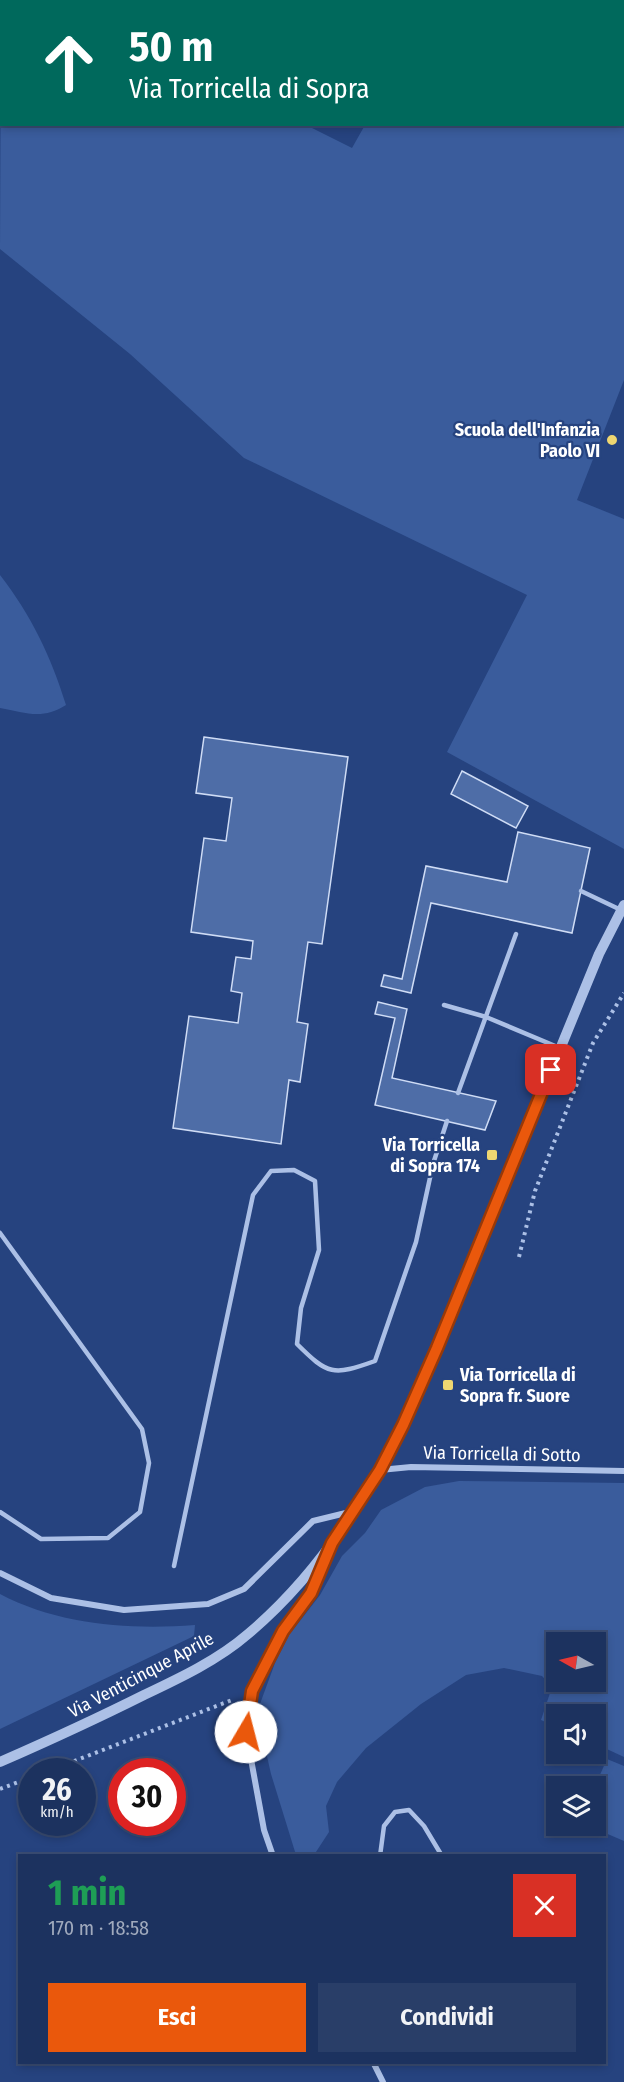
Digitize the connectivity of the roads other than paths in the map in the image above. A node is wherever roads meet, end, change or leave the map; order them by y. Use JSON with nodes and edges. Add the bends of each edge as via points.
{"nodes":[{"id":1,"x":581,"y":891,"type":"dead end"},
{"id":2,"x":622,"y":908,"type":"edge"},
{"id":3,"x":516,"y":934,"type":"dead end"},
{"id":4,"x":444,"y":1005,"type":"dead end"},
{"id":5,"x":486,"y":1017,"type":"junction"},
{"id":6,"x":560,"y":1048,"type":"junction"},
{"id":7,"x":458,"y":1093,"type":"dead end"},
{"id":8,"x":447,"y":1121,"type":"dead end"},
{"id":9,"x":0,"y":1233,"type":"edge"},
{"id":10,"x":380,"y":1470,"type":"junction"},
{"id":11,"x":624,"y":1471,"type":"edge"},
{"id":12,"x":354,"y":1511,"type":"junction"},
{"id":13,"x":0,"y":1512,"type":"edge"},
{"id":14,"x":332,"y":1543,"type":"junction"},
{"id":15,"x":174,"y":1566,"type":"dead end"},
{"id":16,"x":0,"y":1573,"type":"edge"},
{"id":17,"x":0,"y":1762,"type":"edge"},
{"id":18,"x":272,"y":1854,"type":"edge"},
{"id":19,"x":380,"y":1854,"type":"edge"},
{"id":20,"x":441,"y":1854,"type":"edge"},
{"id":21,"x":374,"y":2064,"type":"edge"},
{"id":22,"x":382,"y":2082,"type":"edge"}],
"edges":[{"from":1,"to":2,"type":"lane"},
{"from":2,"to":6,"type":"street","name":"Via Venticinque Aprile"},
{"from":3,"to":5,"type":"lane"},
{"from":4,"to":5,"type":"lane"},
{"from":5,"to":6,"type":"lane"},
{"from":5,"to":7,"type":"lane"},
{"from":6,"to":10,"type":"street","name":"Via Venticinque Aprile","via":[[437,1348]]},
{"from":8,"to":15,"type":"lane","via":[[416,1242],[375,1361],[348,1371],[321,1368],[297,1344],[301,1308],[319,1250],[315,1181],[294,1170],[271,1171],[253,1194]]},
{"from":9,"to":13,"type":"lane","via":[[142,1429],[149,1463],[140,1512],[108,1538],[41,1539]]},
{"from":10,"to":11,"type":"street","name":"Via Torricella di Sotto","via":[[411,1467]]},
{"from":10,"to":12,"type":"street","name":"Via Venticinque Aprile"},
{"from":12,"to":14,"type":"street","name":"Via Venticinque Aprile"},
{"from":12,"to":16,"type":"street","via":[[314,1521],[244,1590],[208,1604],[124,1610],[51,1598]]},
{"from":14,"to":17,"type":"street","name":"Via Venticinque Aprile","via":[[297,1588],[219,1654],[89,1723]]},
{"from":14,"to":18,"type":"street","via":[[311,1593],[283,1631],[252,1691],[246,1732],[264,1830]]},
{"from":19,"to":20,"type":"lane","via":[[384,1826],[395,1812],[409,1809]]},
{"from":21,"to":22,"type":"street"}]}
